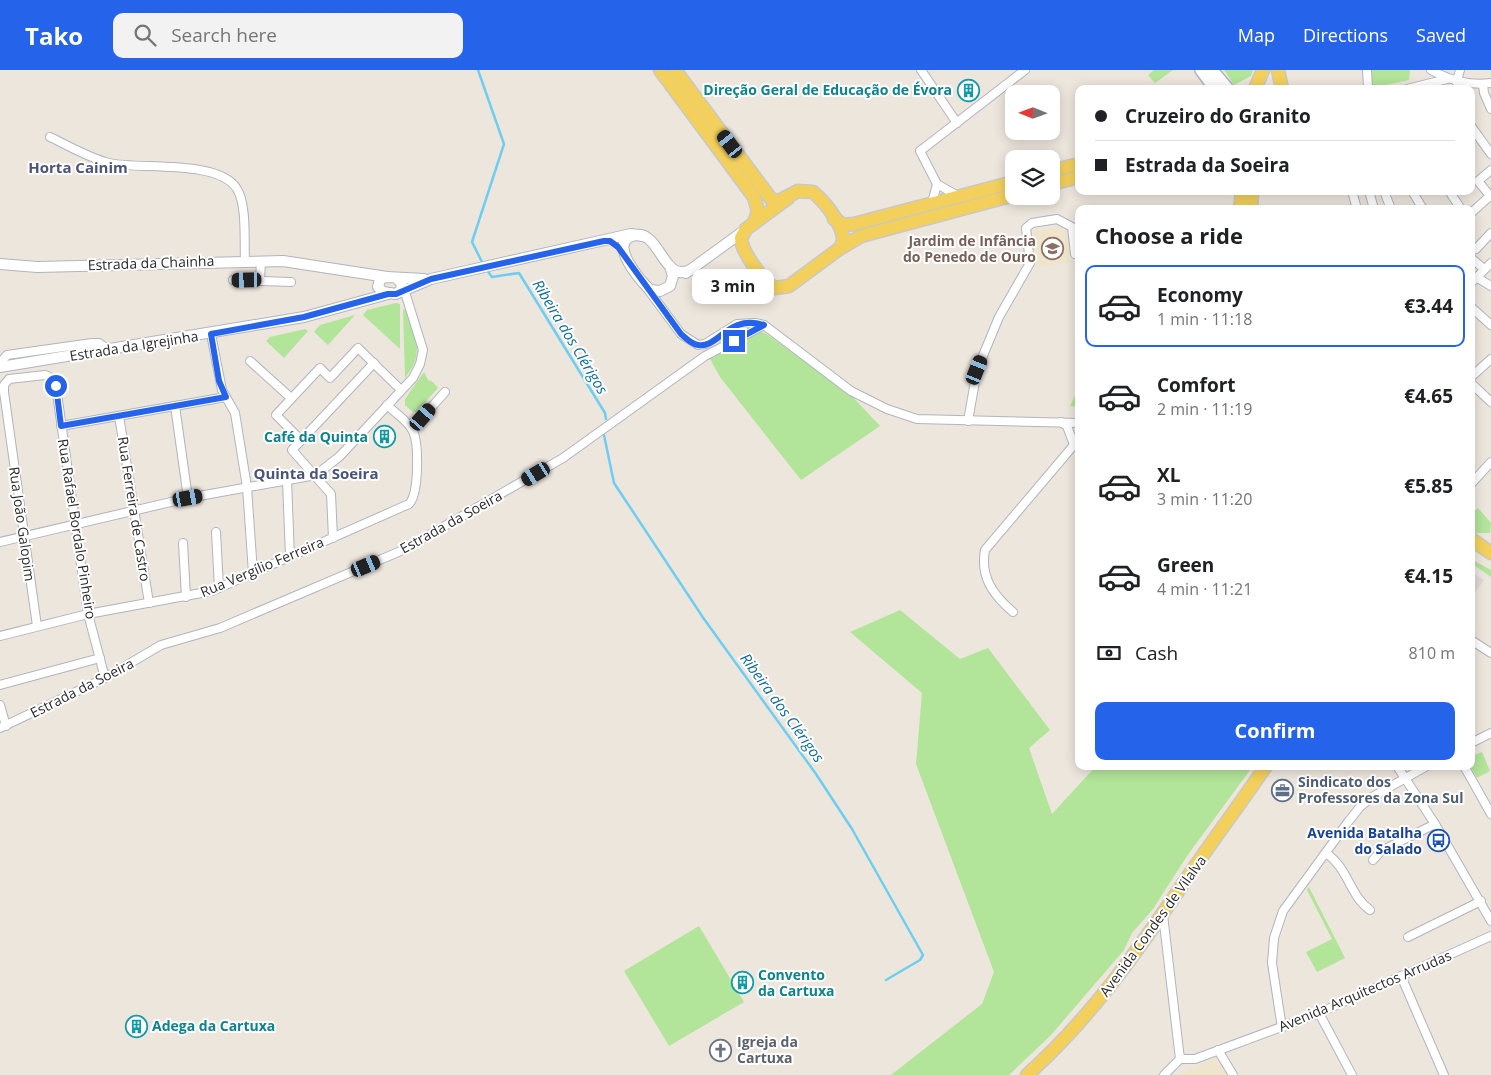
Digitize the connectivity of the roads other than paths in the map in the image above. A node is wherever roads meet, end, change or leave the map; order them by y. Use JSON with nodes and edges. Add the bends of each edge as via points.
{"nodes":[{"id":1,"x":660,"y":70,"type":"edge"},
{"id":2,"x":675,"y":70,"type":"edge"},
{"id":3,"x":920,"y":70,"type":"edge"},
{"id":4,"x":1025,"y":70,"type":"edge"},
{"id":5,"x":1201,"y":70,"type":"edge"},
{"id":6,"x":1212,"y":70,"type":"edge"},
{"id":7,"x":1263,"y":70,"type":"edge"},
{"id":8,"x":1278,"y":70,"type":"edge"},
{"id":9,"x":1367,"y":70,"type":"edge"},
{"id":10,"x":1431,"y":70,"type":"edge"},
{"id":11,"x":1460,"y":70,"type":"edge"},
{"id":12,"x":1447,"y":79,"type":"junction"},
{"id":13,"x":1487,"y":84,"type":"edge"},
{"id":14,"x":1212,"y":85,"type":"edge"},
{"id":15,"x":1225,"y":85,"type":"edge"},
{"id":16,"x":1257,"y":85,"type":"edge"},
{"id":17,"x":1281,"y":85,"type":"edge"},
{"id":18,"x":1368,"y":85,"type":"edge"},
{"id":19,"x":1423,"y":85,"type":"edge"},
{"id":20,"x":1458,"y":85,"type":"edge"},
{"id":21,"x":1491,"y":109,"type":"edge"},
{"id":22,"x":957,"y":123,"type":"junction"},
{"id":23,"x":1475,"y":132,"type":"edge"},
{"id":24,"x":50,"y":137,"type":"dead end"},
{"id":25,"x":1491,"y":154,"type":"edge"},
{"id":26,"x":1075,"y":165,"type":"edge"},
{"id":27,"x":1060,"y":169,"type":"edge"},
{"id":28,"x":1491,"y":170,"type":"edge"},
{"id":29,"x":1075,"y":178,"type":"edge"},
{"id":30,"x":1060,"y":182,"type":"edge"},
{"id":31,"x":937,"y":184,"type":"junction"},
{"id":32,"x":1005,"y":184,"type":"edge"},
{"id":33,"x":792,"y":195,"type":"junction"},
{"id":34,"x":958,"y":196,"type":"junction"},
{"id":35,"x":1005,"y":196,"type":"edge"},
{"id":36,"x":1490,"y":196,"type":"edge"},
{"id":37,"x":932,"y":203,"type":"junction"},
{"id":38,"x":1475,"y":209,"type":"edge"},
{"id":39,"x":834,"y":219,"type":"junction"},
{"id":40,"x":750,"y":226,"type":"junction"},
{"id":41,"x":1491,"y":233,"type":"edge"},
{"id":42,"x":643,"y":236,"type":"junction"},
{"id":43,"x":604,"y":241,"type":"junction"},
{"id":44,"x":720,"y":249,"type":"junction"},
{"id":45,"x":839,"y":249,"type":"junction"},
{"id":46,"x":1476,"y":249,"type":"dead end"},
{"id":47,"x":746,"y":253,"type":"junction"},
{"id":48,"x":1075,"y":254,"type":"dead end"},
{"id":49,"x":626,"y":258,"type":"junction"},
{"id":50,"x":245,"y":260,"type":"junction"},
{"id":51,"x":261,"y":261,"type":"junction"},
{"id":52,"x":1475,"y":261,"type":"edge"},
{"id":53,"x":1491,"y":263,"type":"edge"},
{"id":54,"x":0,"y":264,"type":"edge"},
{"id":55,"x":670,"y":266,"type":"junction"},
{"id":56,"x":1484,"y":269,"type":"junction"},
{"id":57,"x":690,"y":270,"type":"junction"},
{"id":58,"x":361,"y":274,"type":"junction"},
{"id":59,"x":1475,"y":279,"type":"edge"},
{"id":60,"x":233,"y":280,"type":"dead end"},
{"id":61,"x":260,"y":280,"type":"junction"},
{"id":62,"x":1475,"y":280,"type":"edge"},
{"id":63,"x":291,"y":282,"type":"dead end"},
{"id":64,"x":378,"y":286,"type":"junction"},
{"id":65,"x":396,"y":286,"type":"junction"},
{"id":66,"x":646,"y":286,"type":"junction"},
{"id":67,"x":1491,"y":286,"type":"edge"},
{"id":68,"x":668,"y":287,"type":"junction"},
{"id":69,"x":355,"y":303,"type":"junction"},
{"id":70,"x":664,"y":310,"type":"junction"},
{"id":71,"x":1475,"y":311,"type":"edge"},
{"id":72,"x":764,"y":325,"type":"junction"},
{"id":73,"x":1491,"y":325,"type":"edge"},
{"id":74,"x":211,"y":334,"type":"junction"},
{"id":75,"x":1491,"y":359,"type":"edge"},
{"id":76,"x":250,"y":360,"type":"dead end"},
{"id":77,"x":374,"y":363,"type":"junction"},
{"id":78,"x":0,"y":365,"type":"edge"},
{"id":79,"x":1475,"y":373,"type":"edge"},
{"id":80,"x":1475,"y":387,"type":"edge"},
{"id":81,"x":401,"y":390,"type":"junction"},
{"id":82,"x":4,"y":392,"type":"joint"},
{"id":83,"x":445,"y":392,"type":"dead end"},
{"id":84,"x":226,"y":397,"type":"junction"},
{"id":85,"x":291,"y":398,"type":"junction"},
{"id":86,"x":1491,"y":402,"type":"edge"},
{"id":87,"x":174,"y":406,"type":"junction"},
{"id":88,"x":387,"y":406,"type":"junction"},
{"id":89,"x":119,"y":416,"type":"junction"},
{"id":90,"x":968,"y":421,"type":"junction"},
{"id":91,"x":1061,"y":422,"type":"junction"},
{"id":92,"x":1075,"y":423,"type":"edge"},
{"id":93,"x":61,"y":426,"type":"junction"},
{"id":94,"x":412,"y":429,"type":"junction"},
{"id":95,"x":1075,"y":439,"type":"edge"},
{"id":96,"x":301,"y":440,"type":"junction"},
{"id":97,"x":1075,"y":442,"type":"edge"},
{"id":98,"x":1491,"y":462,"type":"edge"},
{"id":99,"x":316,"y":475,"type":"junction"},
{"id":100,"x":287,"y":480,"type":"junction"},
{"id":101,"x":1475,"y":480,"type":"edge"},
{"id":102,"x":248,"y":487,"type":"junction"},
{"id":103,"x":188,"y":498,"type":"junction"},
{"id":104,"x":134,"y":510,"type":"junction"},
{"id":105,"x":75,"y":526,"type":"junction"},
{"id":106,"x":216,"y":532,"type":"dead end"},
{"id":107,"x":23,"y":538,"type":"junction"},
{"id":108,"x":333,"y":538,"type":"junction"},
{"id":109,"x":0,"y":542,"type":"edge"},
{"id":110,"x":183,"y":543,"type":"dead end"},
{"id":111,"x":1475,"y":543,"type":"edge"},
{"id":112,"x":1475,"y":550,"type":"edge"},
{"id":113,"x":1491,"y":553,"type":"edge"},
{"id":114,"x":290,"y":557,"type":"junction"},
{"id":115,"x":1491,"y":558,"type":"edge"},
{"id":116,"x":253,"y":573,"type":"junction"},
{"id":117,"x":219,"y":588,"type":"junction"},
{"id":118,"x":186,"y":597,"type":"junction"},
{"id":119,"x":149,"y":603,"type":"junction"},
{"id":120,"x":1013,"y":612,"type":"dead end"},
{"id":121,"x":88,"y":614,"type":"junction"},
{"id":122,"x":37,"y":626,"type":"junction"},
{"id":123,"x":0,"y":636,"type":"edge"},
{"id":124,"x":1475,"y":643,"type":"edge"},
{"id":125,"x":1491,"y":653,"type":"edge"},
{"id":126,"x":100,"y":658,"type":"junction"},
{"id":127,"x":106,"y":678,"type":"junction"},
{"id":128,"x":0,"y":685,"type":"edge"},
{"id":129,"x":0,"y":704,"type":"edge"},
{"id":130,"x":3,"y":727,"type":"edge"},
{"id":131,"x":1491,"y":733,"type":"edge"},
{"id":132,"x":1475,"y":741,"type":"edge"},
{"id":133,"x":1263,"y":770,"type":"edge"},
{"id":134,"x":1400,"y":770,"type":"edge"},
{"id":135,"x":1418,"y":770,"type":"edge"},
{"id":136,"x":1466,"y":770,"type":"edge"},
{"id":137,"x":1405,"y":777,"type":"junction"},
{"id":138,"x":1491,"y":814,"type":"edge"},
{"id":139,"x":1434,"y":824,"type":"junction"},
{"id":140,"x":1326,"y":853,"type":"junction"},
{"id":141,"x":1373,"y":860,"type":"dead end"},
{"id":142,"x":1481,"y":901,"type":"junction"},
{"id":143,"x":1370,"y":910,"type":"dead end"},
{"id":144,"x":1162,"y":914,"type":"junction"},
{"id":145,"x":1491,"y":921,"type":"edge"},
{"id":146,"x":1152,"y":930,"type":"junction"},
{"id":147,"x":1491,"y":936,"type":"edge"},
{"id":148,"x":1408,"y":937,"type":"dead end"},
{"id":149,"x":1166,"y":948,"type":"junction"},
{"id":150,"x":1401,"y":976,"type":"junction"},
{"id":151,"x":1319,"y":1013,"type":"junction"},
{"id":152,"x":1282,"y":1028,"type":"junction"},
{"id":153,"x":1218,"y":1050,"type":"junction"},
{"id":154,"x":1180,"y":1059,"type":"junction"},
{"id":155,"x":1027,"y":1075,"type":"edge"},
{"id":156,"x":1164,"y":1075,"type":"edge"},
{"id":157,"x":1233,"y":1075,"type":"edge"},
{"id":158,"x":1352,"y":1075,"type":"edge"},
{"id":159,"x":1444,"y":1075,"type":"edge"}],
"edges":[{"from":1,"to":40,"type":"main road","via":[[754,198],[758,211]]},
{"from":2,"to":33,"type":"main road","via":[[768,196],[779,202]]},
{"from":3,"to":22,"type":"street"},
{"from":4,"to":22,"type":"street"},
{"from":5,"to":14,"type":"main road"},
{"from":6,"to":15,"type":"main road"},
{"from":7,"to":16,"type":"main road"},
{"from":8,"to":17,"type":"main road"},
{"from":9,"to":18,"type":"street"},
{"from":10,"to":12,"type":"street"},
{"from":11,"to":20,"type":"street"},
{"from":12,"to":19,"type":"street"},
{"from":12,"to":20,"type":"street"},
{"from":13,"to":20,"type":"street"},
{"from":13,"to":21,"type":"street","via":[[1484,93]]},
{"from":22,"to":31,"type":"street","via":[[920,151]]},
{"from":23,"to":25,"type":"street"},
{"from":24,"to":50,"type":"street","via":[[111,164],[172,166],[227,179],[237,188],[242,202]]},
{"from":26,"to":27,"type":"main road"},
{"from":28,"to":36,"type":"street","via":[[1478,181]]},
{"from":29,"to":30,"type":"main road"},
{"from":31,"to":34,"type":"street"},
{"from":31,"to":37,"type":"street"},
{"from":32,"to":34,"type":"main road"},
{"from":33,"to":39,"type":"main road","via":[[805,190],[813,192]]},
{"from":33,"to":40,"type":"main road"},
{"from":34,"to":37,"type":"main road"},
{"from":35,"to":45,"type":"main road","via":[[861,236]]},
{"from":36,"to":38,"type":"street"},
{"from":37,"to":39,"type":"main road","via":[[854,224],[844,225]]},
{"from":39,"to":45,"type":"main road","via":[[844,237]]},
{"from":40,"to":44,"type":"street"},
{"from":40,"to":47,"type":"main road","via":[[741,238]]},
{"from":41,"to":46,"type":"street"},
{"from":42,"to":43,"type":"street","via":[[631,234]]},
{"from":42,"to":49,"type":"street","via":[[626,240],[623,248]]},
{"from":42,"to":55,"type":"street","via":[[651,241]]},
{"from":43,"to":49,"type":"street","via":[[616,244]]},
{"from":43,"to":65,"type":"street"},
{"from":44,"to":47,"type":"street","via":[[734,245]]},
{"from":44,"to":57,"type":"street"},
{"from":45,"to":47,"type":"main road","via":[[789,286],[779,288],[768,284]]},
{"from":48,"to":90,"type":"street","via":[[1072,227],[1057,219],[1032,223],[1026,228],[1030,263],[999,318],[977,370]]},
{"from":49,"to":66,"type":"street"},
{"from":50,"to":51,"type":"street","name":"Estrada da Chainha"},
{"from":50,"to":54,"type":"street","name":"Estrada da Chainha","via":[[37,267]]},
{"from":51,"to":58,"type":"street","name":"Estrada da Chainha","via":[[305,263]]},
{"from":51,"to":61,"type":"street"},
{"from":52,"to":56,"type":"street"},
{"from":53,"to":56,"type":"street"},
{"from":55,"to":57,"type":"street","via":[[678,272]]},
{"from":55,"to":68,"type":"street","via":[[673,276]]},
{"from":56,"to":59,"type":"street"},
{"from":57,"to":68,"type":"street"},
{"from":58,"to":64,"type":"street"},
{"from":58,"to":65,"type":"street","name":"Estrada da Chainha"},
{"from":60,"to":61,"type":"street"},
{"from":61,"to":63,"type":"street"},
{"from":62,"to":67,"type":"street"},
{"from":64,"to":65,"type":"street","via":[[380,279]]},
{"from":64,"to":69,"type":"street"},
{"from":65,"to":69,"type":"street","name":"Estrada da Igrejinha"},
{"from":65,"to":81,"type":"street","via":[[423,350],[413,378]]},
{"from":66,"to":68,"type":"street","via":[[656,292]]},
{"from":66,"to":70,"type":"street"},
{"from":68,"to":70,"type":"street","via":[[660,299]]},
{"from":69,"to":74,"type":"street","name":"Estrada da Igrejinha","via":[[304,317]]},
{"from":70,"to":72,"type":"street","via":[[681,334],[698,345],[737,324]]},
{"from":71,"to":73,"type":"street"},
{"from":72,"to":90,"type":"street","via":[[851,391],[887,409],[917,419]]},
{"from":72,"to":127,"type":"street","name":"Estrada da Soeira","via":[[705,356],[563,458],[403,550],[220,628],[161,645]]},
{"from":74,"to":78,"type":"street","name":"Estrada da Igrejinha"},
{"from":74,"to":84,"type":"street","via":[[219,381]]},
{"from":75,"to":79,"type":"street"},
{"from":76,"to":85,"type":"street"},
{"from":77,"to":81,"type":"street"},
{"from":77,"to":85,"type":"street","via":[[358,348],[330,378],[320,368]]},
{"from":77,"to":96,"type":"street"},
{"from":80,"to":86,"type":"street"},
{"from":81,"to":88,"type":"street"},
{"from":82,"to":93,"type":"street","name":"Rua Rafael Bordalo Pinheiro","via":[[4,385],[9,379],[45,375],[52,378]]},
{"from":82,"to":107,"type":"street","name":"Rua João Galopim"},
{"from":83,"to":94,"type":"street"},
{"from":84,"to":87,"type":"street"},
{"from":84,"to":102,"type":"street","via":[[235,413]]},
{"from":85,"to":96,"type":"street","via":[[276,415]]},
{"from":87,"to":89,"type":"street"},
{"from":87,"to":103,"type":"street"},
{"from":88,"to":94,"type":"street"},
{"from":88,"to":99,"type":"street","via":[[340,456]]},
{"from":89,"to":93,"type":"street"},
{"from":89,"to":104,"type":"street","name":"Rua Ferreira de Castro"},
{"from":90,"to":91,"type":"street"},
{"from":91,"to":92,"type":"street"},
{"from":91,"to":95,"type":"street"},
{"from":93,"to":105,"type":"street","name":"Rua Rafael Bordalo Pinheiro"},
{"from":94,"to":108,"type":"street","name":"Rua Vergílio Ferreira","via":[[416,447],[414,499],[410,504]]},
{"from":96,"to":99,"type":"street","via":[[292,450]]},
{"from":97,"to":120,"type":"street","via":[[985,550],[982,563],[987,580],[998,599]]},
{"from":98,"to":101,"type":"street"},
{"from":99,"to":100,"type":"street"},
{"from":99,"to":108,"type":"street","via":[[332,494]]},
{"from":100,"to":102,"type":"street"},
{"from":100,"to":114,"type":"street"},
{"from":102,"to":103,"type":"street"},
{"from":102,"to":116,"type":"street"},
{"from":103,"to":104,"type":"street"},
{"from":104,"to":105,"type":"street"},
{"from":104,"to":119,"type":"street","name":"Rua Ferreira de Castro"},
{"from":105,"to":107,"type":"street"},
{"from":105,"to":121,"type":"street","name":"Rua Rafael Bordalo Pinheiro"},
{"from":106,"to":117,"type":"street"},
{"from":107,"to":109,"type":"street"},
{"from":107,"to":122,"type":"street","name":"Rua João Galopim"},
{"from":108,"to":114,"type":"street","name":"Rua Vergílio Ferreira"},
{"from":110,"to":118,"type":"street"},
{"from":111,"to":113,"type":"main road"},
{"from":112,"to":115,"type":"main road"},
{"from":114,"to":116,"type":"street","name":"Rua Vergílio Ferreira"},
{"from":116,"to":117,"type":"street","name":"Rua Vergílio Ferreira"},
{"from":117,"to":118,"type":"street","name":"Rua Vergílio Ferreira"},
{"from":118,"to":119,"type":"street","name":"Rua Vergílio Ferreira"},
{"from":119,"to":121,"type":"street","name":"Rua Vergílio Ferreira"},
{"from":121,"to":122,"type":"street","name":"Rua Vergílio Ferreira"},
{"from":121,"to":126,"type":"street","name":"Rua Rafael Bordalo Pinheiro"},
{"from":122,"to":123,"type":"street","name":"Rua Vergílio Ferreira"},
{"from":124,"to":125,"type":"street"},
{"from":126,"to":127,"type":"street","name":"Rua Rafael Bordalo Pinheiro"},
{"from":126,"to":128,"type":"street"},
{"from":127,"to":130,"type":"street","name":"Estrada da Soeira"},
{"from":129,"to":130,"type":"street"},
{"from":131,"to":132,"type":"street"},
{"from":133,"to":144,"type":"main road","name":"Avenida Condes de Vilalva"},
{"from":134,"to":137,"type":"street"},
{"from":135,"to":137,"type":"street"},
{"from":136,"to":138,"type":"street"},
{"from":137,"to":139,"type":"street"},
{"from":137,"to":140,"type":"street","via":[[1360,807]]},
{"from":139,"to":141,"type":"street","via":[[1381,851]]},
{"from":139,"to":142,"type":"street"},
{"from":140,"to":143,"type":"street","via":[[1341,866],[1359,900]]},
{"from":140,"to":152,"type":"street","via":[[1283,911],[1274,938],[1272,963]]},
{"from":142,"to":145,"type":"street"},
{"from":142,"to":148,"type":"street"},
{"from":144,"to":146,"type":"main road","name":"Avenida Condes de Vilalva"},
{"from":144,"to":149,"type":"street"},
{"from":146,"to":149,"type":"street"},
{"from":146,"to":155,"type":"main road","name":"Avenida Condes de Vilalva","via":[[1092,1010],[1054,1052]]},
{"from":147,"to":150,"type":"street","name":"Avenida Arquitectos Arrudas"},
{"from":149,"to":154,"type":"street"},
{"from":150,"to":151,"type":"street","name":"Avenida Arquitectos Arrudas"},
{"from":150,"to":159,"type":"street"},
{"from":151,"to":152,"type":"street","name":"Avenida Arquitectos Arrudas"},
{"from":151,"to":158,"type":"street"},
{"from":152,"to":153,"type":"street","name":"Avenida Arquitectos Arrudas"},
{"from":153,"to":154,"type":"street","name":"Avenida Arquitectos Arrudas","via":[[1195,1059]]},
{"from":153,"to":157,"type":"street"},
{"from":154,"to":156,"type":"street"}]}
